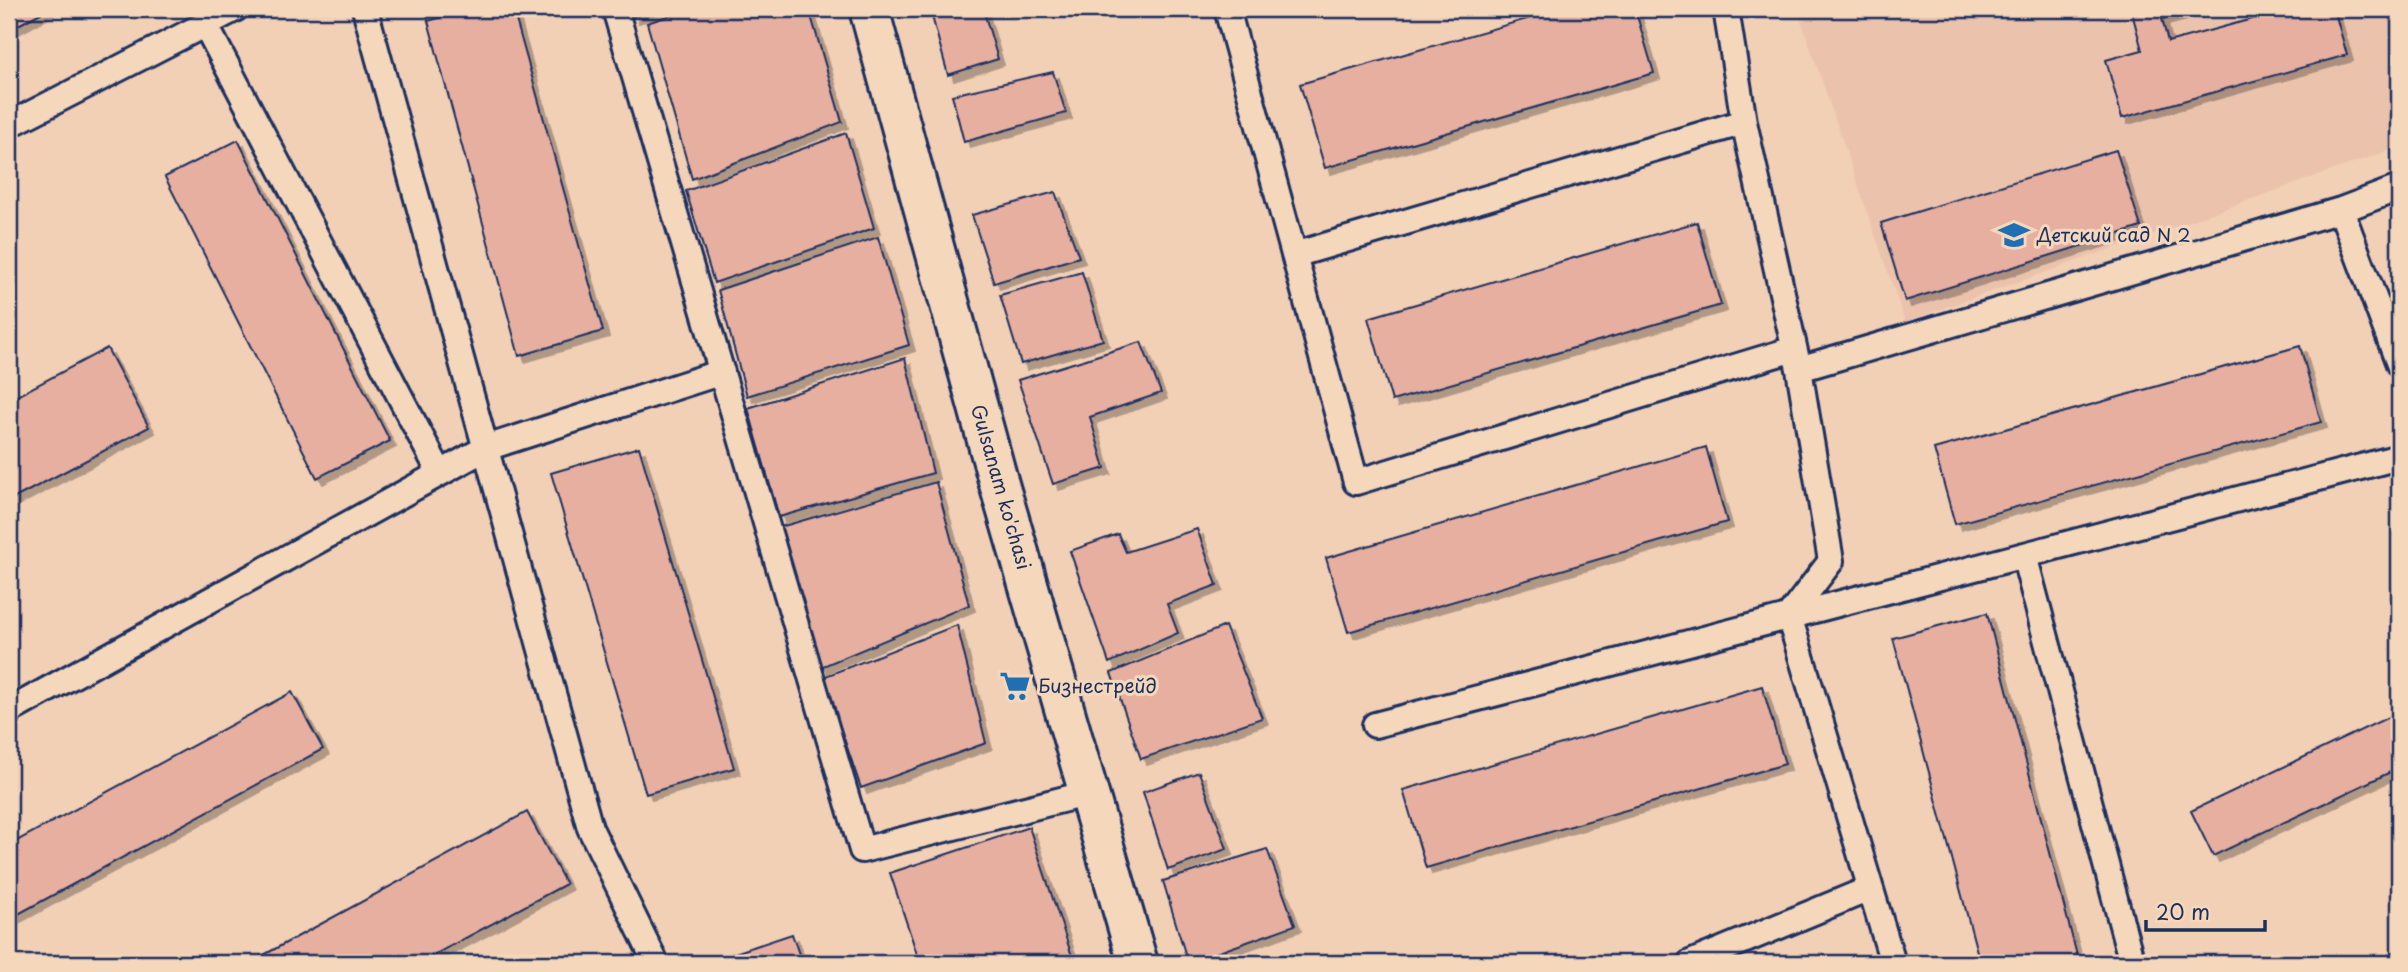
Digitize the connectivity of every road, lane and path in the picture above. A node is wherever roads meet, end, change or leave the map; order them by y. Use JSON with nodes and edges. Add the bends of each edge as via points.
{"nodes":[{"id":1,"x":235,"y":9,"type":"edge"},
{"id":2,"x":365,"y":9,"type":"edge"},
{"id":3,"x":615,"y":9,"type":"edge"},
{"id":4,"x":869,"y":9,"type":"edge"},
{"id":5,"x":1227,"y":9,"type":"edge"},
{"id":6,"x":1726,"y":9,"type":"edge"},
{"id":7,"x":205,"y":24,"type":"junction"},
{"id":8,"x":1744,"y":122,"type":"junction"},
{"id":9,"x":9,"y":125,"type":"edge"},
{"id":10,"x":2399,"y":188,"type":"edge"},
{"id":11,"x":2341,"y":210,"type":"junction"},
{"id":12,"x":1294,"y":255,"type":"junction"},
{"id":13,"x":1796,"y":359,"type":"junction"},
{"id":14,"x":2399,"y":363,"type":"edge"},
{"id":15,"x":722,"y":372,"type":"junction"},
{"id":16,"x":485,"y":448,"type":"junction"},
{"id":17,"x":2399,"y":457,"type":"edge"},
{"id":18,"x":440,"y":473,"type":"junction"},
{"id":19,"x":2024,"y":555,"type":"junction"},
{"id":20,"x":1789,"y":616,"type":"junction"},
{"id":21,"x":9,"y":712,"type":"edge"},
{"id":22,"x":1375,"y":725,"type":"dead end"},
{"id":23,"x":1089,"y":793,"type":"junction"},
{"id":24,"x":1869,"y":889,"type":"junction"},
{"id":25,"x":656,"y":963,"type":"edge"},
{"id":26,"x":1138,"y":963,"type":"edge"},
{"id":27,"x":1690,"y":963,"type":"edge"},
{"id":28,"x":1893,"y":963,"type":"edge"},
{"id":29,"x":2132,"y":963,"type":"edge"}],
"edges":[{"from":1,"to":7,"type":"lane"},
{"from":2,"to":16,"type":"lane"},
{"from":3,"to":15,"type":"lane"},
{"from":4,"to":23,"type":"main road","name":"Gulsanam ko'chasi"},
{"from":5,"to":12,"type":"lane"},
{"from":6,"to":8,"type":"lane"},
{"from":7,"to":9,"type":"lane"},
{"from":7,"to":18,"type":"lane"},
{"from":8,"to":12,"type":"lane"},
{"from":8,"to":13,"type":"lane"},
{"from":10,"to":11,"type":"lane"},
{"from":11,"to":13,"type":"lane"},
{"from":11,"to":14,"type":"lane"},
{"from":12,"to":13,"type":"lane","via":[[1356,482]]},
{"from":13,"to":20,"type":"lane","via":[[1831,561]]},
{"from":15,"to":16,"type":"lane"},
{"from":15,"to":23,"type":"lane","via":[[862,850]]},
{"from":16,"to":18,"type":"lane"},
{"from":16,"to":25,"type":"lane","via":[[590,828]]},
{"from":17,"to":19,"type":"lane"},
{"from":18,"to":21,"type":"lane"},
{"from":19,"to":20,"type":"lane"},
{"from":19,"to":29,"type":"lane"},
{"from":20,"to":22,"type":"lane"},
{"from":20,"to":24,"type":"lane"},
{"from":23,"to":26,"type":"main road","name":"Gulsanam ko'chasi"},
{"from":24,"to":27,"type":"lane"},
{"from":24,"to":28,"type":"lane"}]}
